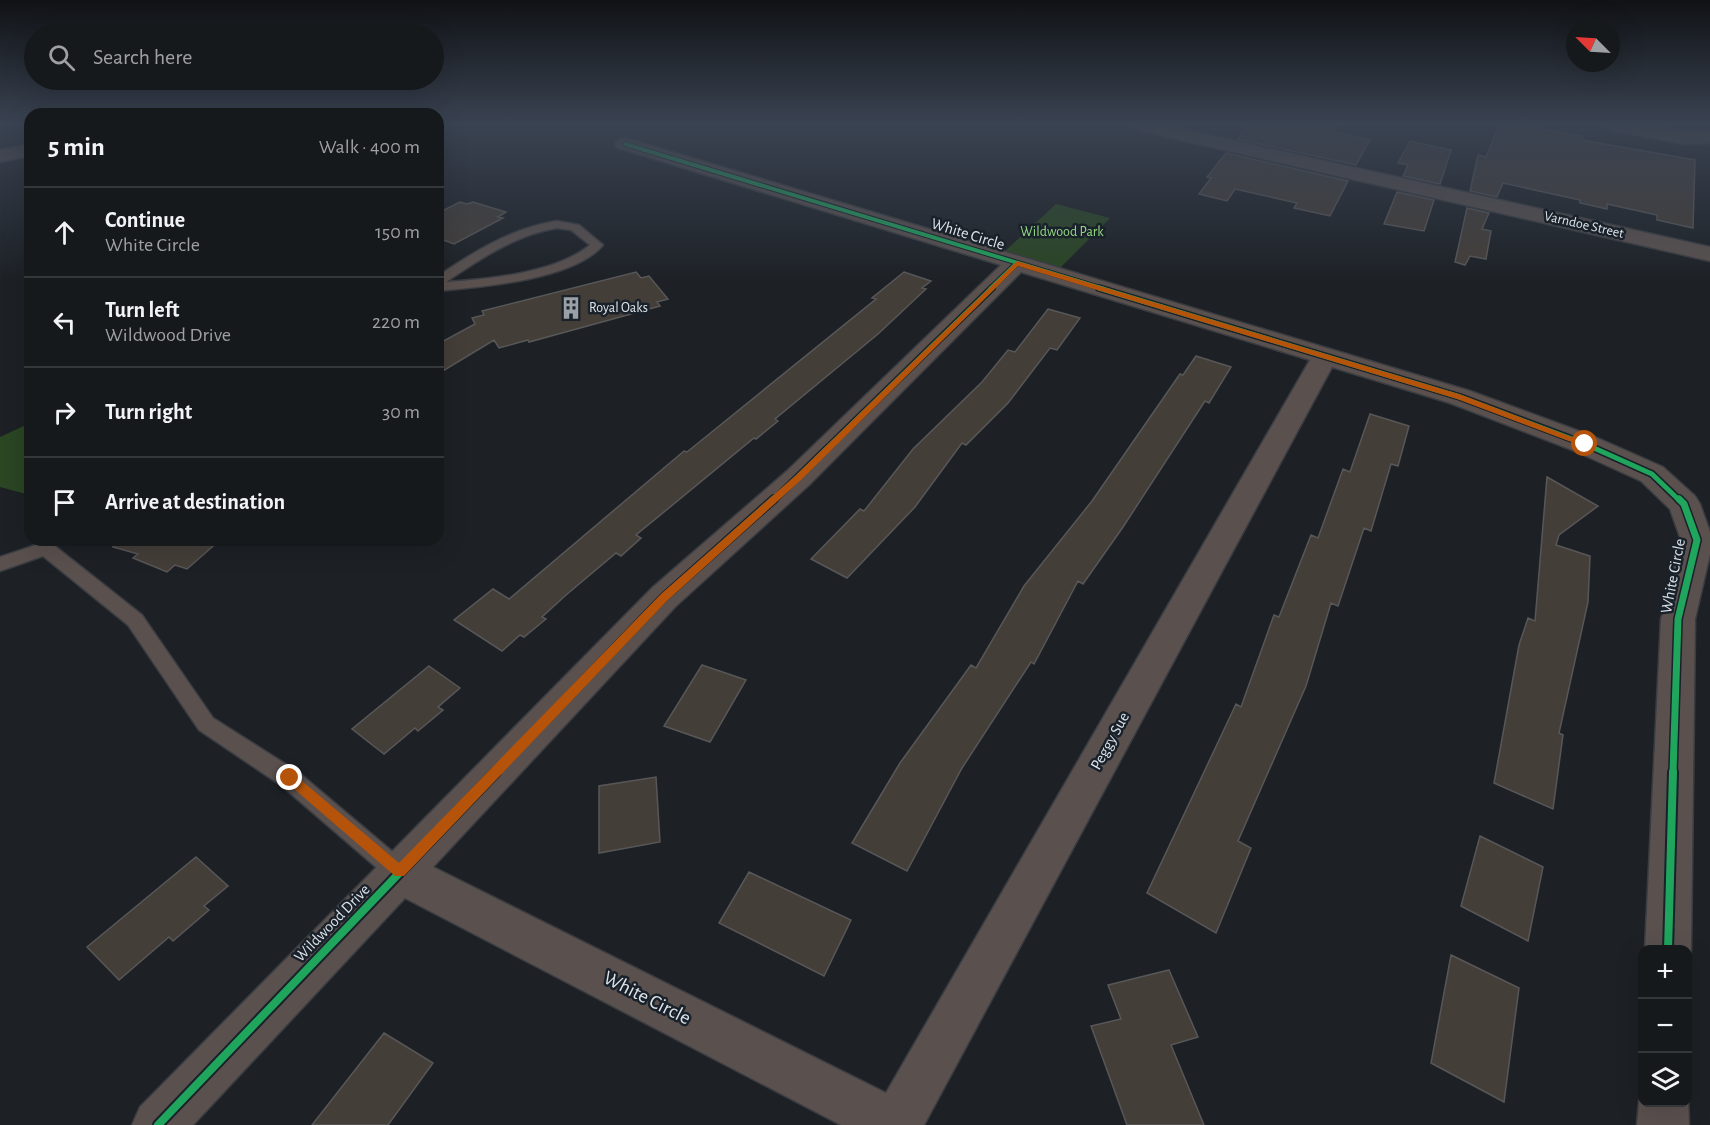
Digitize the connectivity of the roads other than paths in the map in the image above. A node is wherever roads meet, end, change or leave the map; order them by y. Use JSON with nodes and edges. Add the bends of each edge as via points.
{"nodes":[{"id":1,"x":735,"y":178,"type":"edge"},
{"id":2,"x":1373,"y":178,"type":"edge"},
{"id":3,"x":1710,"y":254,"type":"edge"},
{"id":4,"x":1017,"y":263,"type":"junction"},
{"id":5,"x":444,"y":280,"type":"edge"},
{"id":6,"x":444,"y":284,"type":"edge"},
{"id":7,"x":1325,"y":356,"type":"junction"},
{"id":8,"x":45,"y":546,"type":"edge"},
{"id":9,"x":52,"y":546,"type":"edge"},
{"id":10,"x":0,"y":564,"type":"edge"},
{"id":11,"x":399,"y":872,"type":"junction"},
{"id":12,"x":1668,"y":945,"type":"edge"},
{"id":13,"x":1664,"y":1107,"type":"edge"},
{"id":14,"x":158,"y":1125,"type":"edge"},
{"id":15,"x":895,"y":1125,"type":"edge"},
{"id":16,"x":1663,"y":1125,"type":"edge"}],
"edges":[{"from":1,"to":4,"type":"street","name":"White Circle"},
{"from":2,"to":3,"type":"street","name":"Varndoe Street"},
{"from":4,"to":7,"type":"street","name":"White Circle"},
{"from":4,"to":11,"type":"street","name":"Wildwood Drive","via":[[798,478],[664,597]]},
{"from":5,"to":6,"type":"lane","via":[[524,231],[560,224],[573,226],[597,245],[590,254],[566,264],[471,285]]},
{"from":7,"to":12,"type":"street","name":"White Circle","via":[[1460,397],[1585,444],[1652,474],[1684,504],[1697,540],[1678,619]]},
{"from":7,"to":15,"type":"street","name":"Peggy Sue"},
{"from":8,"to":10,"type":"lane"},
{"from":9,"to":11,"type":"lane","via":[[135,620],[206,724],[290,778]]},
{"from":11,"to":14,"type":"street","name":"Wildwood Drive"},
{"from":11,"to":15,"type":"street","name":"White Circle"},
{"from":13,"to":16,"type":"street"}]}
